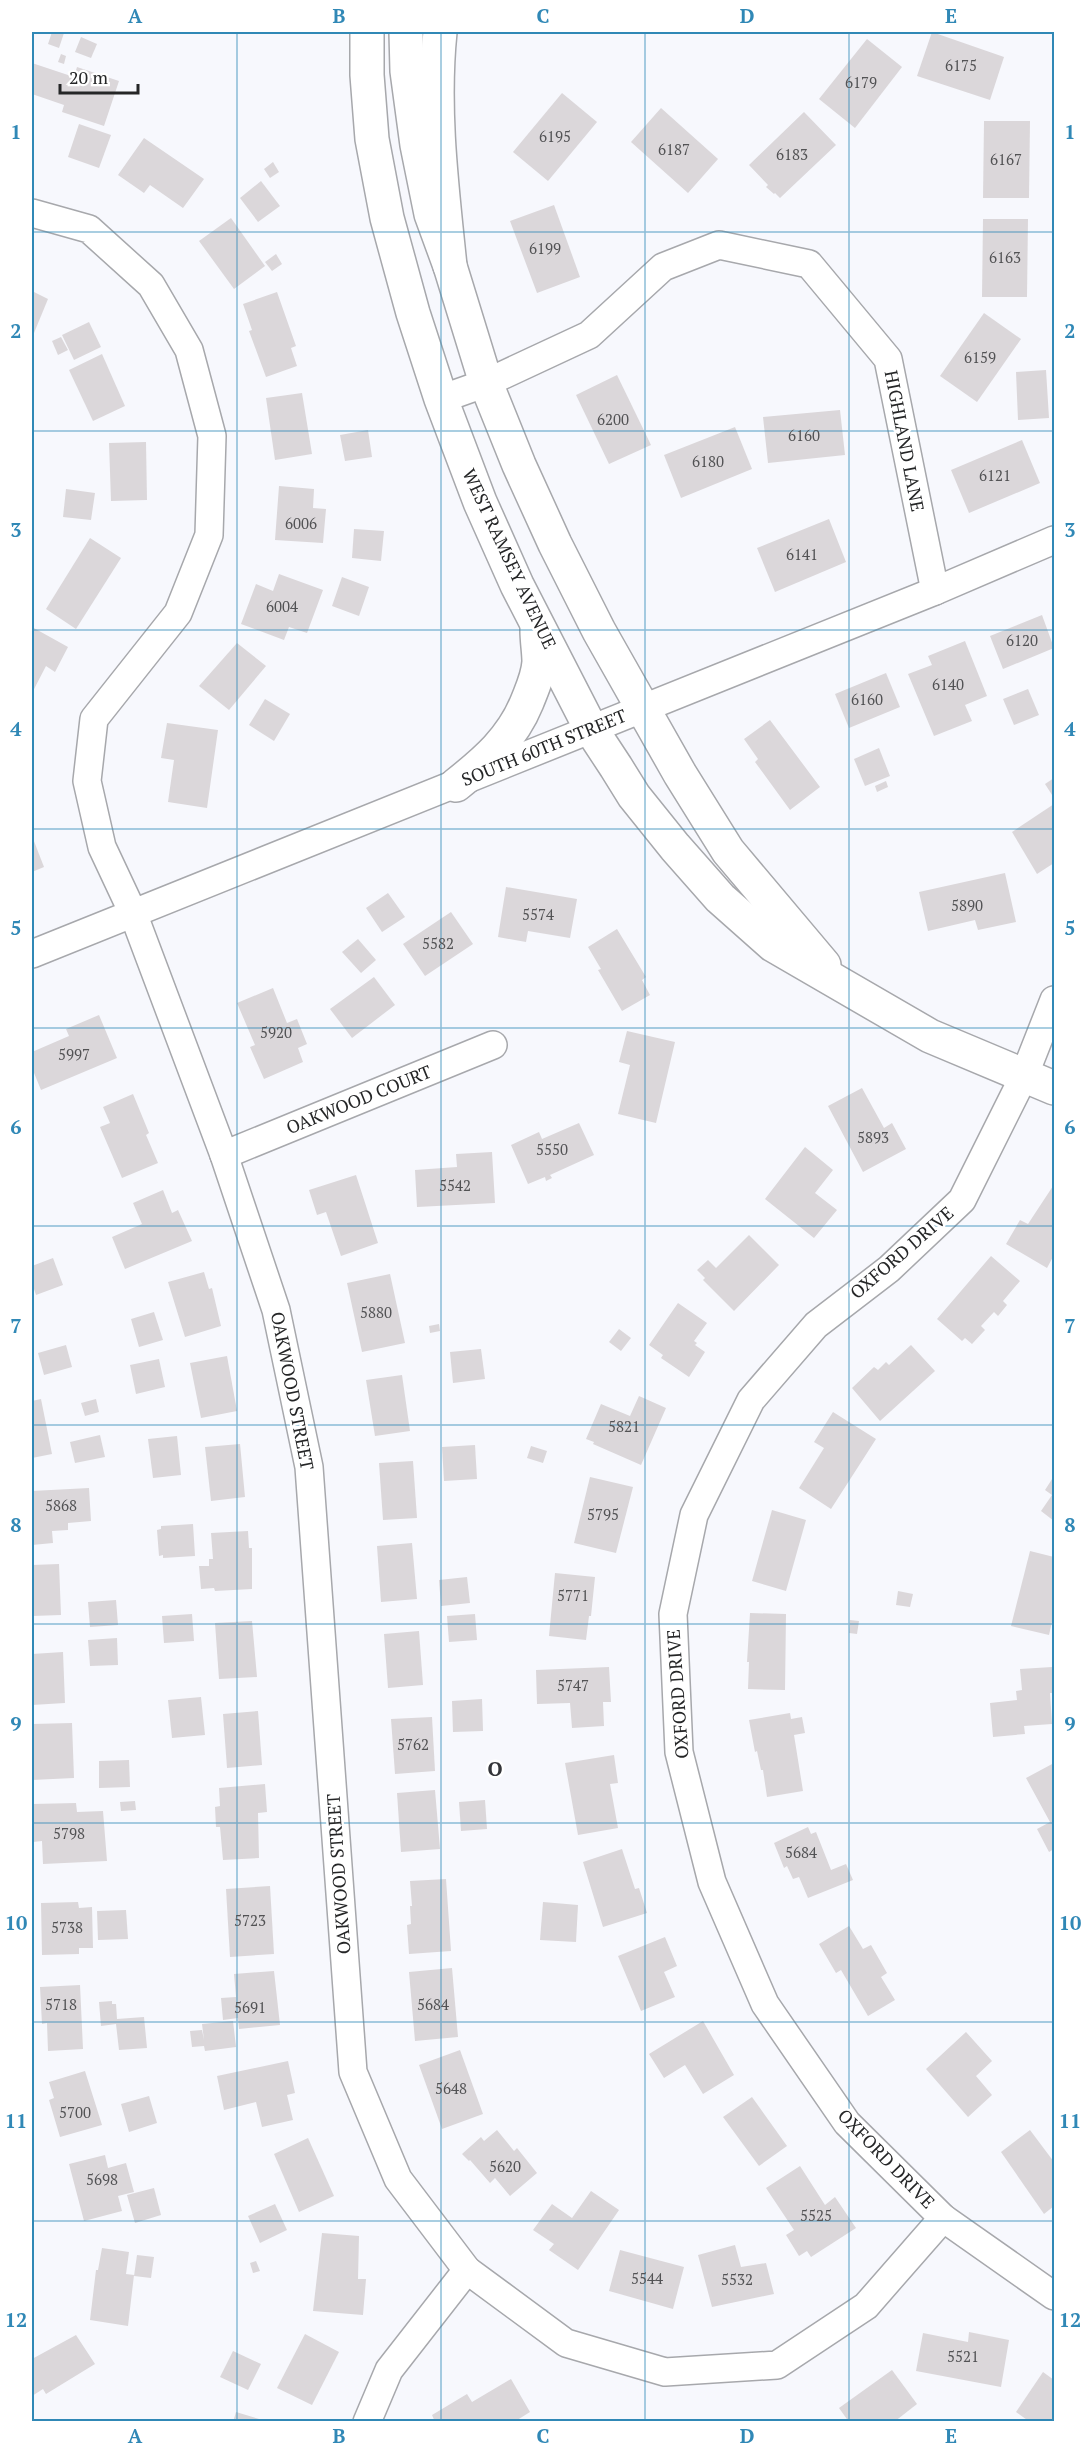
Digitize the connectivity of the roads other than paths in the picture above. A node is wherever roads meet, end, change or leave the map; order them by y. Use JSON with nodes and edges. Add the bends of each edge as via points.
{"nodes":[{"id":1,"x":367,"y":32,"type":"edge"},
{"id":2,"x":406,"y":32,"type":"edge"},
{"id":3,"x":440,"y":32,"type":"edge"},
{"id":4,"x":32,"y":213,"type":"edge"},
{"id":5,"x":450,"y":266,"type":"junction"},
{"id":6,"x":486,"y":383,"type":"junction"},
{"id":7,"x":441,"y":399,"type":"junction"},
{"id":8,"x":1054,"y":540,"type":"edge"},
{"id":9,"x":935,"y":591,"type":"junction"},
{"id":10,"x":536,"y":622,"type":"junction"},
{"id":11,"x":642,"y":708,"type":"junction"},
{"id":12,"x":591,"y":729,"type":"junction"},
{"id":13,"x":456,"y":785,"type":"junction"},
{"id":14,"x":134,"y":913,"type":"junction"},
{"id":15,"x":32,"y":954,"type":"edge"},
{"id":16,"x":841,"y":985,"type":"junction"},
{"id":17,"x":1054,"y":1000,"type":"edge"},
{"id":18,"x":493,"y":1045,"type":"dead end"},
{"id":19,"x":1024,"y":1076,"type":"junction"},
{"id":20,"x":1054,"y":1088,"type":"edge"},
{"id":21,"x":224,"y":1155,"type":"junction"},
{"id":22,"x":943,"y":2218,"type":"junction"},
{"id":23,"x":467,"y":2270,"type":"junction"},
{"id":24,"x":1054,"y":2296,"type":"edge"},
{"id":25,"x":366,"y":2421,"type":"edge"}],
"edges":[{"from":1,"to":7,"type":"street","name":"WEST RAMSEY AVENUE","via":[[372,139],[387,218]]},
{"from":2,"to":5,"type":"street","name":"WEST RAMSEY AVENUE","via":[[407,71],[420,156],[431,214]]},
{"from":3,"to":5,"type":"street","via":[[436,125]]},
{"from":4,"to":14,"type":"street","name":"OAKWOOD STREET","via":[[89,229],[151,285],[189,350],[212,436],[209,535],[178,613],[94,719],[87,781],[102,847]]},
{"from":5,"to":6,"type":"street","name":"WEST RAMSEY AVENUE"},
{"from":6,"to":7,"type":"street","name":"HIGHLAND LANE"},
{"from":6,"to":9,"type":"street","name":"HIGHLAND LANE","via":[[589,335],[663,267],[719,245],[809,264],[888,359]]},
{"from":6,"to":11,"type":"street","name":"WEST RAMSEY AVENUE","via":[[555,544]]},
{"from":7,"to":10,"type":"street","name":"WEST RAMSEY AVENUE","via":[[480,502]]},
{"from":8,"to":9,"type":"street","name":"SOUTH 60TH STREET"},
{"from":9,"to":11,"type":"street","name":"SOUTH 60TH STREET"},
{"from":10,"to":12,"type":"street","name":"WEST RAMSEY AVENUE"},
{"from":10,"to":13,"type":"street","via":[[539,663],[523,713],[514,730],[487,760]]},
{"from":11,"to":12,"type":"street","name":"SOUTH 60TH STREET"},
{"from":11,"to":16,"type":"street","name":"WEST RAMSEY AVENUE","via":[[728,851]]},
{"from":12,"to":13,"type":"street","name":"SOUTH 60TH STREET"},
{"from":12,"to":16,"type":"street","name":"WEST RAMSEY AVENUE","via":[[634,796],[720,898],[773,945]]},
{"from":13,"to":14,"type":"street","name":"SOUTH 60TH STREET"},
{"from":14,"to":15,"type":"street","name":"SOUTH 60TH STREET"},
{"from":14,"to":21,"type":"street","name":"OAKWOOD STREET"},
{"from":16,"to":19,"type":"street","name":"WEST RAMSEY AVENUE","via":[[930,1036]]},
{"from":17,"to":19,"type":"street","name":"OXFORD DRIVE"},
{"from":18,"to":21,"type":"street","name":"OAKWOOD COURT"},
{"from":19,"to":20,"type":"street","name":"WEST RAMSEY AVENUE"},
{"from":19,"to":22,"type":"street","name":"OXFORD DRIVE","via":[[962,1200],[889,1269],[816,1325],[752,1400],[694,1515],[673,1614],[678,1752],[712,1882],[765,2004],[846,2123]]},
{"from":21,"to":23,"type":"street","name":"OAKWOOD STREET","via":[[276,1310],[309,1467],[353,2072],[398,2179]]},
{"from":22,"to":23,"type":"street","name":"OAKWOOD STREET","via":[[866,2306],[777,2365],[665,2372],[566,2343]]},
{"from":22,"to":24,"type":"street","name":"OXFORD DRIVE"},
{"from":23,"to":25,"type":"street","via":[[388,2370]]}]}
